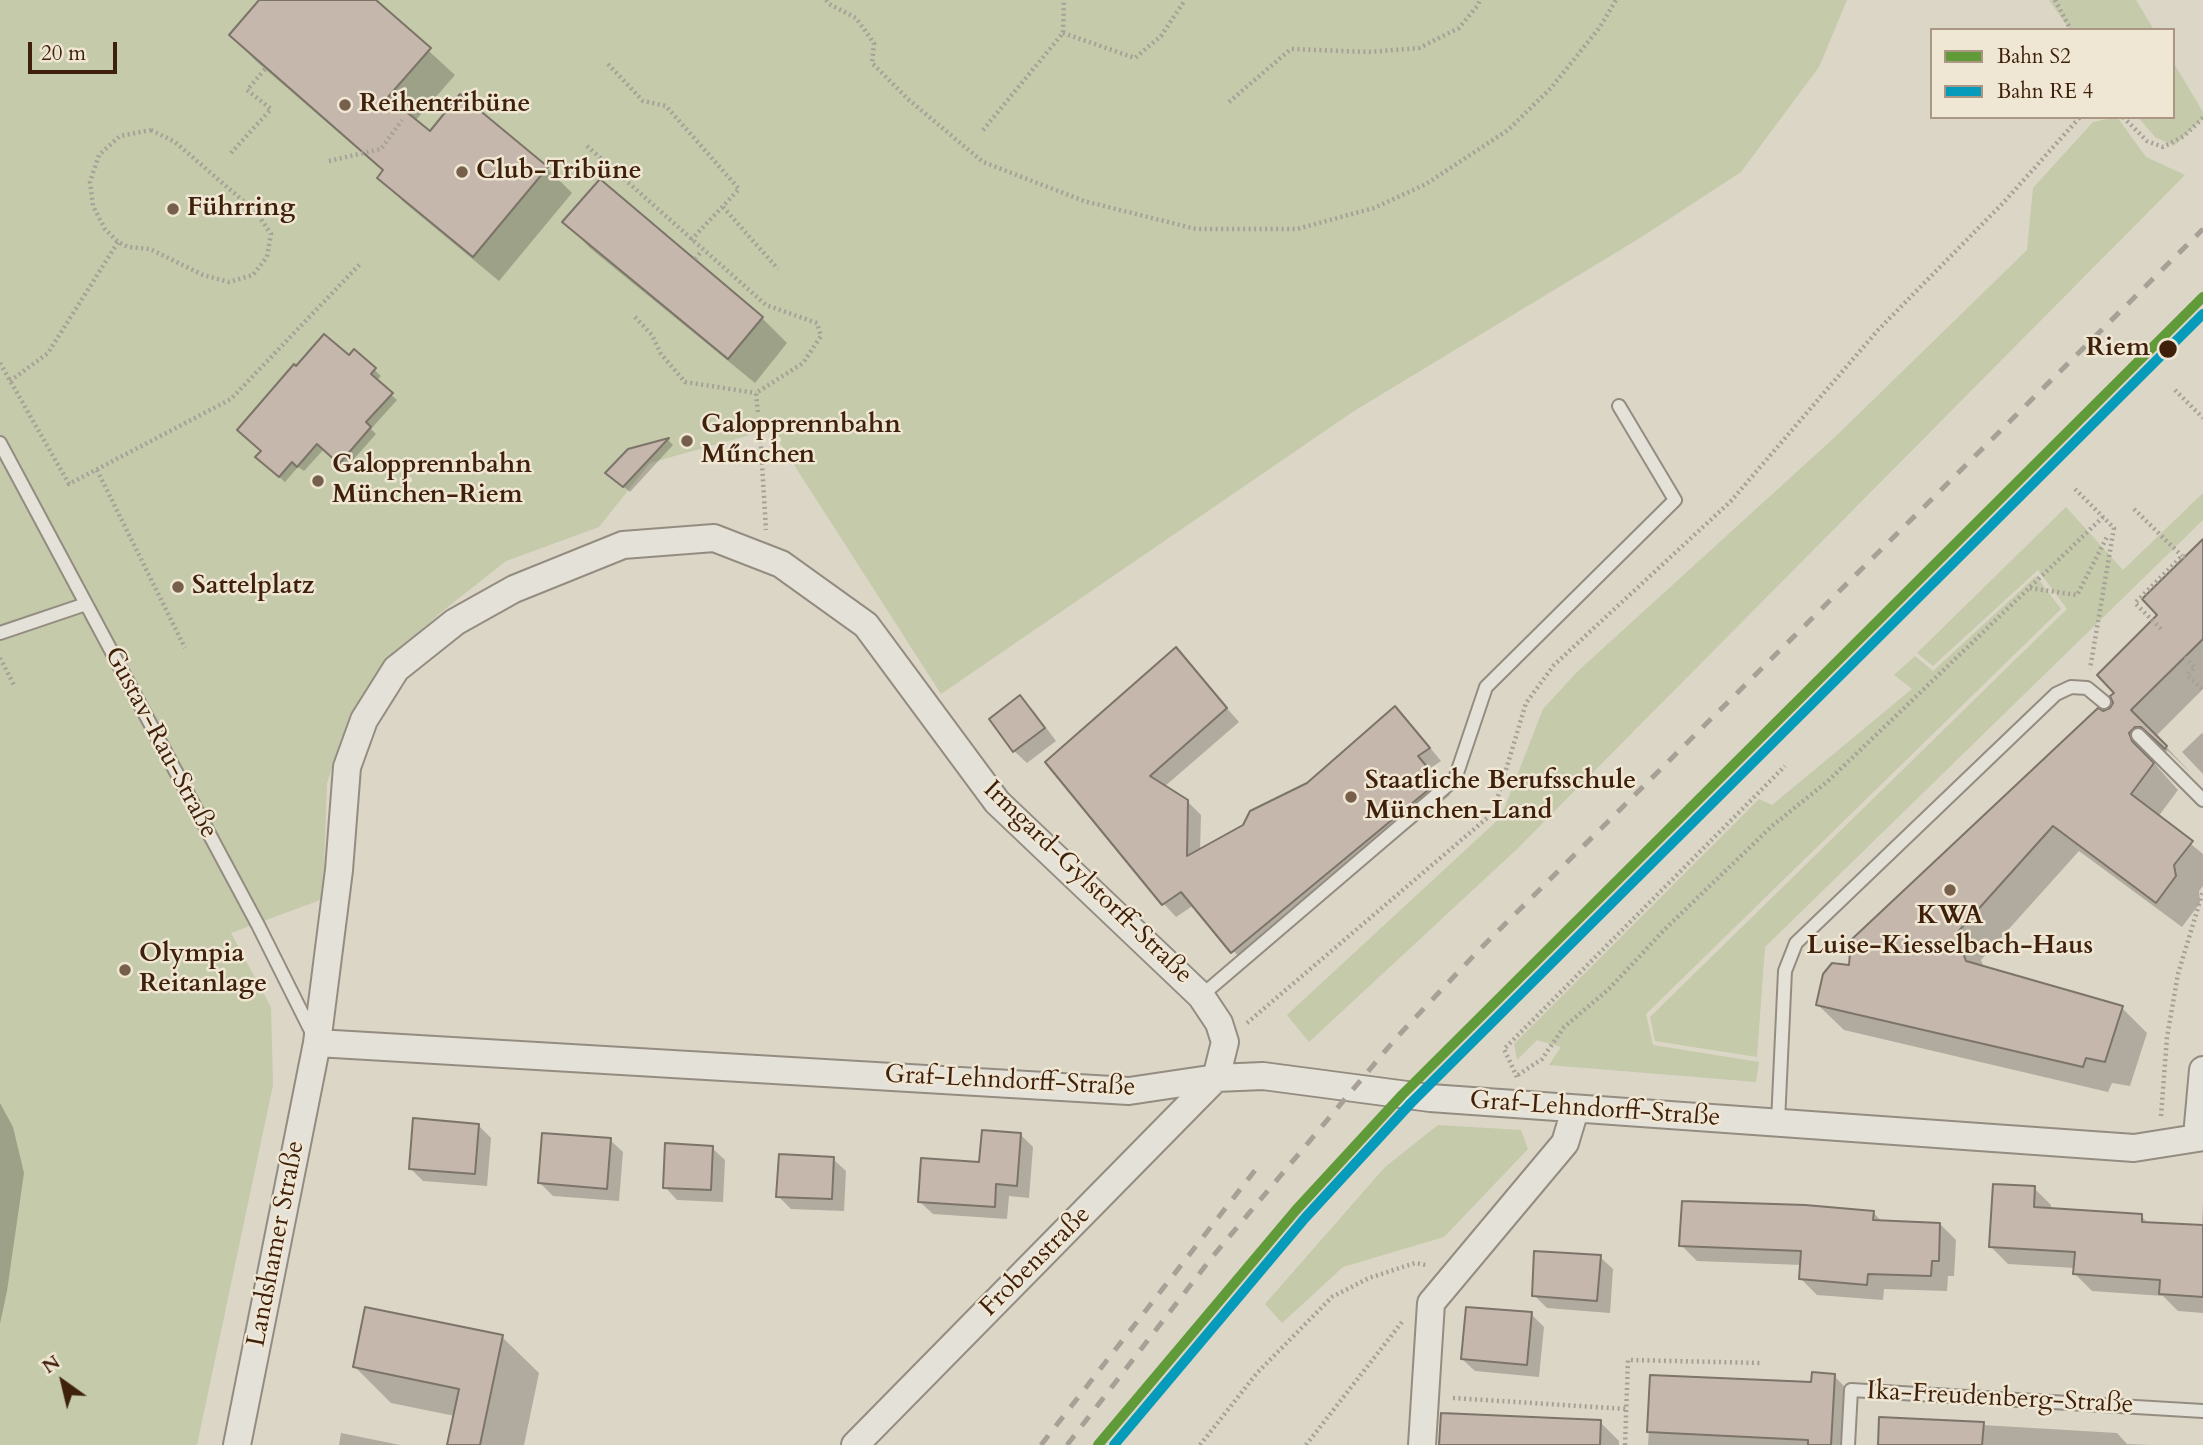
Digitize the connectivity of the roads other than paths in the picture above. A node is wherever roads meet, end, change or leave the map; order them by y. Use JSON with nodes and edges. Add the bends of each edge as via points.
{"nodes":[{"id":1,"x":1619,"y":406,"type":"dead end"},
{"id":2,"x":0,"y":443,"type":"edge"},
{"id":3,"x":86,"y":604,"type":"junction"},
{"id":4,"x":0,"y":633,"type":"edge"},
{"id":5,"x":2104,"y":702,"type":"dead end"},
{"id":6,"x":2138,"y":735,"type":"dead end"},
{"id":7,"x":2203,"y":800,"type":"edge"},
{"id":8,"x":1197,"y":992,"type":"junction"},
{"id":9,"x":317,"y":1043,"type":"junction"},
{"id":10,"x":2203,"y":1070,"type":"edge"},
{"id":11,"x":1216,"y":1078,"type":"junction"},
{"id":12,"x":1575,"y":1110,"type":"junction"},
{"id":13,"x":1779,"y":1122,"type":"junction"},
{"id":14,"x":2200,"y":1137,"type":"edge"},
{"id":15,"x":2203,"y":1412,"type":"edge"},
{"id":16,"x":237,"y":1445,"type":"edge"},
{"id":17,"x":855,"y":1445,"type":"edge"},
{"id":18,"x":1422,"y":1445,"type":"edge"},
{"id":19,"x":1847,"y":1445,"type":"edge"}],
"edges":[{"from":1,"to":8,"type":"lane","via":[[1675,500],[1486,687],[1455,779]]},
{"from":2,"to":3,"type":"lane","name":"Gustav-Rau-Straße"},
{"from":3,"to":4,"type":"lane"},
{"from":3,"to":9,"type":"lane","name":"Gustav-Rau-Straße"},
{"from":5,"to":13,"type":"lane","via":[[2087,688],[2071,687],[2056,694],[1796,943],[1785,971]]},
{"from":6,"to":7,"type":"lane"},
{"from":8,"to":9,"type":"street","name":"Irmgard-Gylstorff-Straße","via":[[997,802],[866,625],[781,564],[714,538],[623,545],[514,589],[455,622],[396,670],[364,720],[347,767]]},
{"from":8,"to":11,"type":"street","name":"Irmgard-Gylstorff-Straße","via":[[1219,1024],[1225,1042]]},
{"from":9,"to":11,"type":"street","name":"Graf-Lehndorff-Straße","via":[[1129,1091]]},
{"from":9,"to":16,"type":"street","name":"Landshamer Straße"},
{"from":10,"to":14,"type":"street"},
{"from":11,"to":12,"type":"street","name":"Graf-Lehndorff-Straße","via":[[1264,1076],[1430,1098]]},
{"from":11,"to":17,"type":"street","name":"Frobenstraße"},
{"from":12,"to":13,"type":"street","name":"Graf-Lehndorff-Straße"},
{"from":12,"to":18,"type":"street","via":[[1565,1143],[1431,1303]]},
{"from":13,"to":14,"type":"street","name":"Graf-Lehndorff-Straße","via":[[2134,1148]]},
{"from":15,"to":19,"type":"lane","name":"Ika-Freudenberg-Straße","via":[[1851,1390]]}]}
